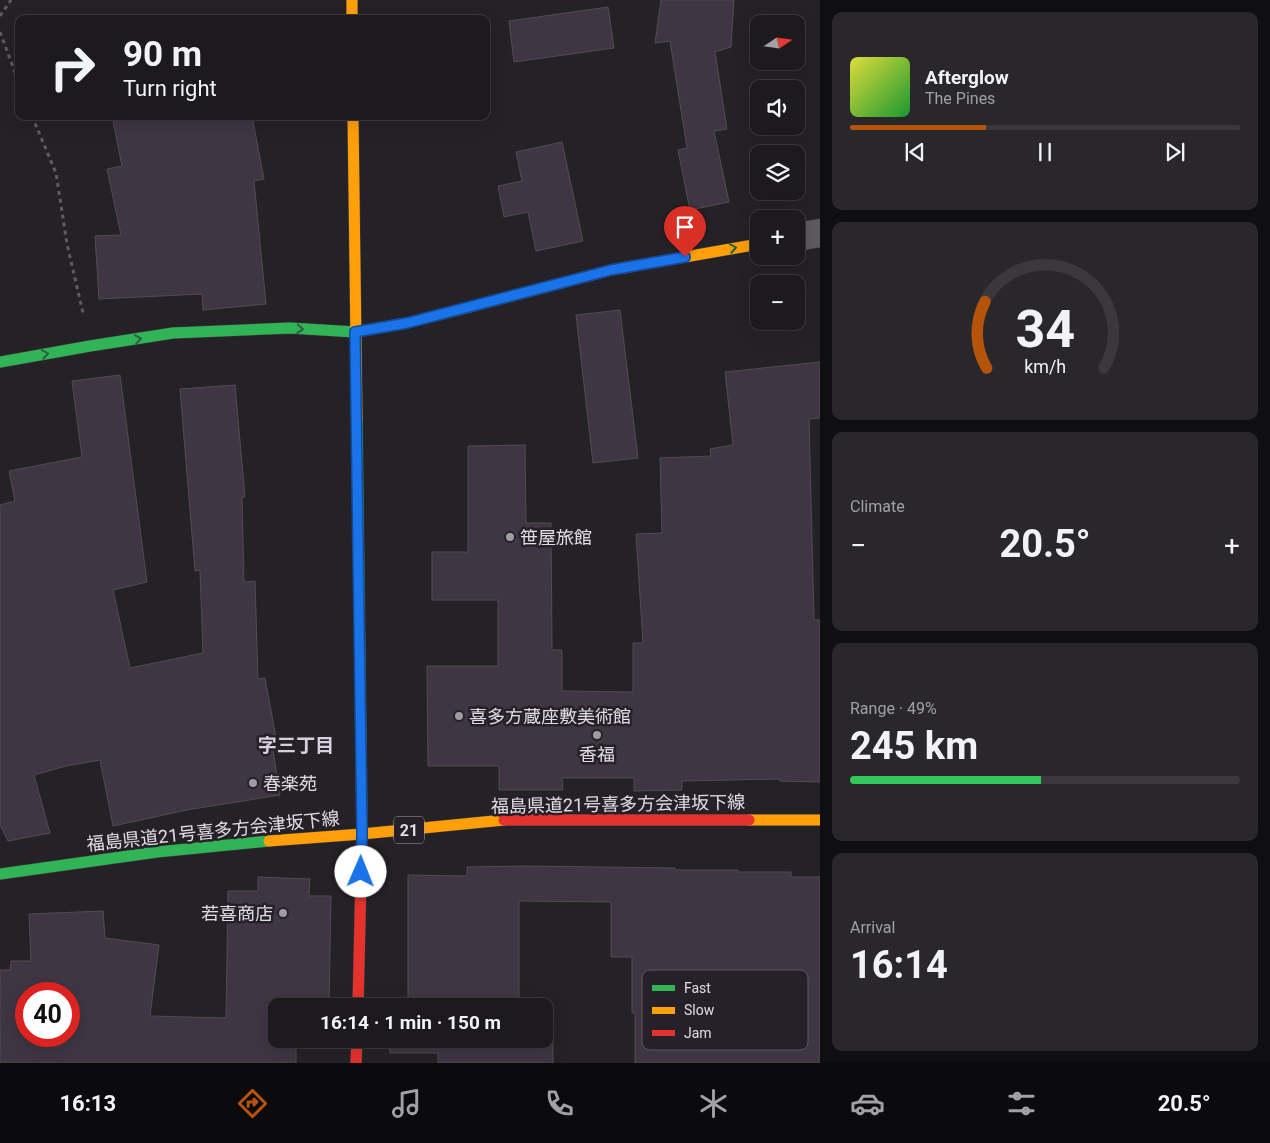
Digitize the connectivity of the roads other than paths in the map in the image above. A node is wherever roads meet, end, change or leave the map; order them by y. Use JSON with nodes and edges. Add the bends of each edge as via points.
{"nodes":[{"id":1,"x":352,"y":0,"type":"edge"},
{"id":2,"x":352,"y":15,"type":"edge"},
{"id":3,"x":353,"y":120,"type":"edge"},
{"id":4,"x":820,"y":233,"type":"edge"},
{"id":5,"x":805,"y":236,"type":"edge"},
{"id":6,"x":750,"y":246,"type":"edge"},
{"id":7,"x":355,"y":332,"type":"junction"},
{"id":8,"x":0,"y":362,"type":"edge"},
{"id":9,"x":820,"y":820,"type":"edge"},
{"id":10,"x":362,"y":834,"type":"junction"},
{"id":11,"x":0,"y":874,"type":"edge"},
{"id":12,"x":358,"y":998,"type":"edge"},
{"id":13,"x":357,"y":1048,"type":"edge"},
{"id":14,"x":356,"y":1063,"type":"edge"}],
"edges":[{"from":1,"to":2,"type":"street"},
{"from":3,"to":7,"type":"street"},
{"from":4,"to":5,"type":"street"},
{"from":7,"to":6,"type":"street","one_way":true,"via":[[407,323],[611,270]]},
{"from":8,"to":7,"type":"street","one_way":true,"via":[[173,333],[290,328]]},
{"from":7,"to":10,"type":"street"},
{"from":9,"to":10,"type":"street","name":"福島県道21号喜多方会津坂下線","number":"21","via":[[508,820]]},
{"from":10,"to":11,"type":"street","name":"福島県道21号喜多方会津坂下線","number":"21","via":[[156,852]]},
{"from":10,"to":12,"type":"street"},
{"from":13,"to":14,"type":"street"}]}
